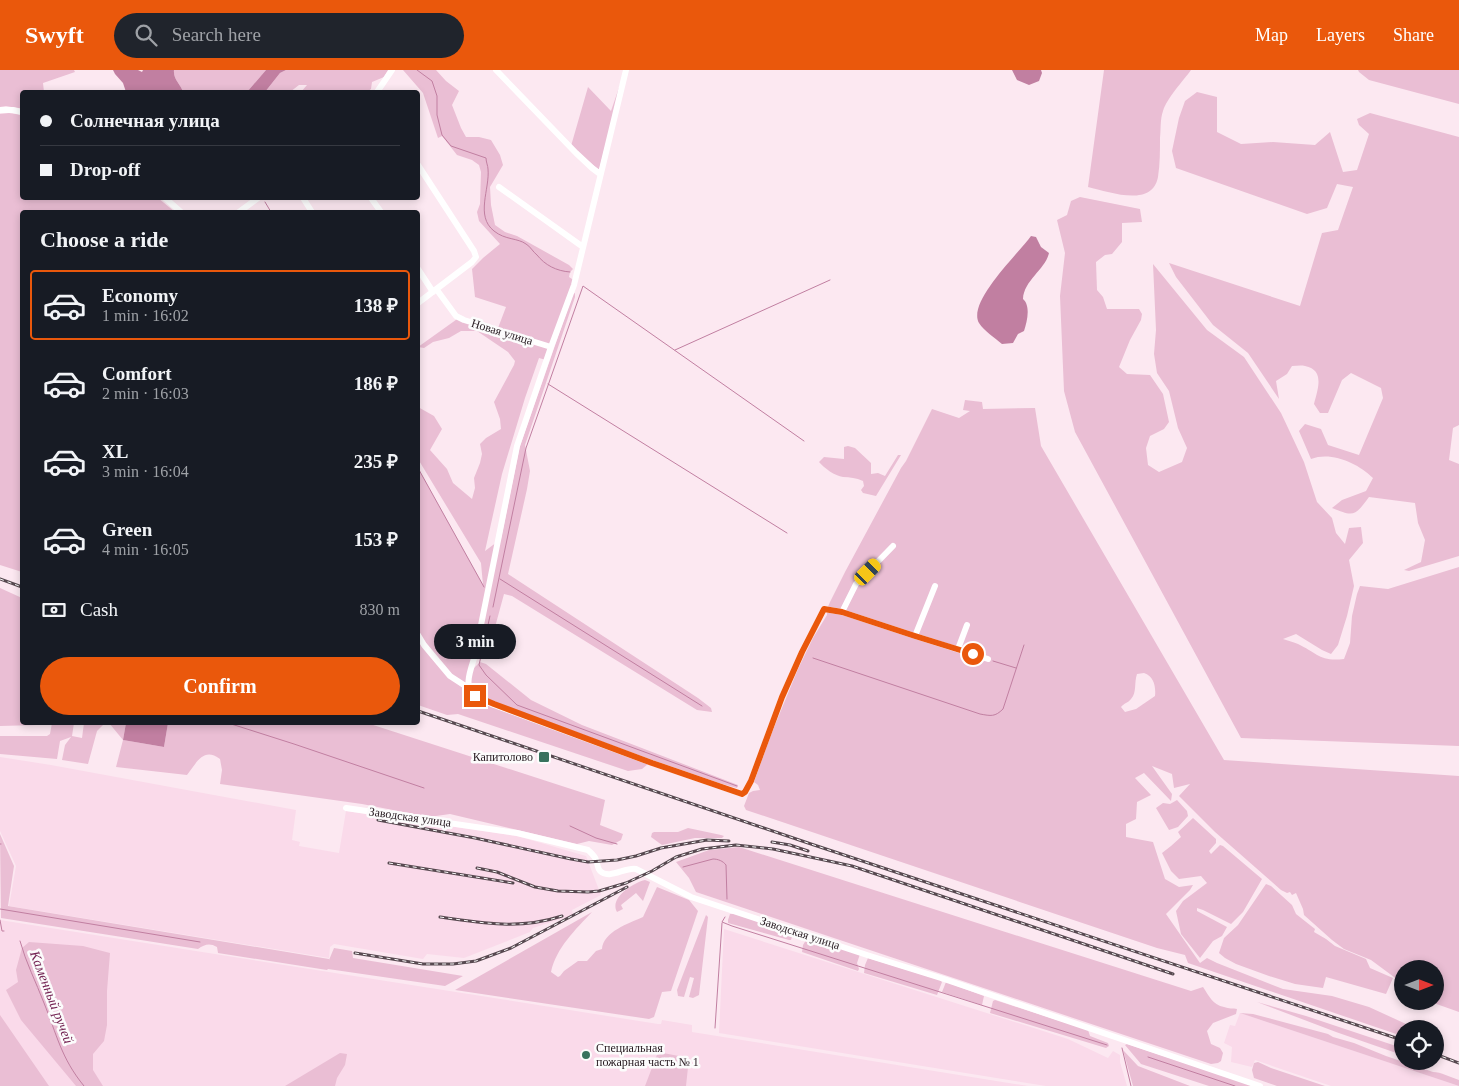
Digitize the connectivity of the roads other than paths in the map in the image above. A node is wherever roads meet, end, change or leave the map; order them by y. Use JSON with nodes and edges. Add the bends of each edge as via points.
{"nodes":[{"id":1,"x":392,"y":70,"type":"edge"},
{"id":2,"x":496,"y":70,"type":"edge"},
{"id":3,"x":626,"y":70,"type":"edge"},
{"id":4,"x":378,"y":90,"type":"edge"},
{"id":5,"x":0,"y":110,"type":"edge"},
{"id":6,"x":20,"y":112,"type":"edge"},
{"id":7,"x":420,"y":168,"type":"edge"},
{"id":8,"x":600,"y":174,"type":"junction"},
{"id":9,"x":499,"y":187,"type":"dead end"},
{"id":10,"x":167,"y":200,"type":"edge"},
{"id":11,"x":255,"y":200,"type":"edge"},
{"id":12,"x":179,"y":210,"type":"edge"},
{"id":13,"x":242,"y":210,"type":"edge"},
{"id":14,"x":583,"y":247,"type":"junction"},
{"id":15,"x":420,"y":272,"type":"edge"},
{"id":16,"x":435,"y":291,"type":"junction"},
{"id":17,"x":420,"y":302,"type":"edge"},
{"id":18,"x":551,"y":347,"type":"junction"},
{"id":19,"x":893,"y":546,"type":"dead end"},
{"id":20,"x":935,"y":586,"type":"dead end"},
{"id":21,"x":842,"y":612,"type":"junction"},
{"id":22,"x":968,"y":625,"type":"dead end"},
{"id":23,"x":915,"y":636,"type":"junction"},
{"id":24,"x":420,"y":638,"type":"edge"},
{"id":25,"x":958,"y":649,"type":"junction"},
{"id":26,"x":988,"y":659,"type":"dead end"},
{"id":27,"x":470,"y":689,"type":"junction"},
{"id":28,"x":346,"y":808,"type":"dead end"},
{"id":29,"x":1260,"y":1086,"type":"edge"}],
"edges":[{"from":1,"to":4,"type":"street"},
{"from":2,"to":8,"type":"street"},
{"from":3,"to":8,"type":"street"},
{"from":5,"to":6,"type":"street"},
{"from":7,"to":16,"type":"street","via":[[476,258]]},
{"from":8,"to":14,"type":"street"},
{"from":9,"to":14,"type":"street"},
{"from":10,"to":12,"type":"street"},
{"from":11,"to":13,"type":"street"},
{"from":14,"to":18,"type":"street","via":[[574,285]]},
{"from":15,"to":16,"type":"street","name":"Новая улица"},
{"from":16,"to":17,"type":"street"},
{"from":16,"to":18,"type":"street","name":"Новая улица","via":[[456,316],[464,320]]},
{"from":18,"to":27,"type":"street","via":[[518,446],[469,679]]},
{"from":19,"to":21,"type":"street","via":[[856,584]]},
{"from":20,"to":23,"type":"street"},
{"from":21,"to":23,"type":"street"},
{"from":21,"to":27,"type":"street","via":[[824,609],[782,697],[751,781],[743,794],[494,704],[475,696]]},
{"from":22,"to":25,"type":"street"},
{"from":23,"to":25,"type":"street"},
{"from":24,"to":27,"type":"street","via":[[450,676]]},
{"from":25,"to":26,"type":"street"},
{"from":28,"to":29,"type":"street","name":"Заводская улица","via":[[517,833],[588,850],[601,872],[606,874],[636,870],[691,897]]}]}
